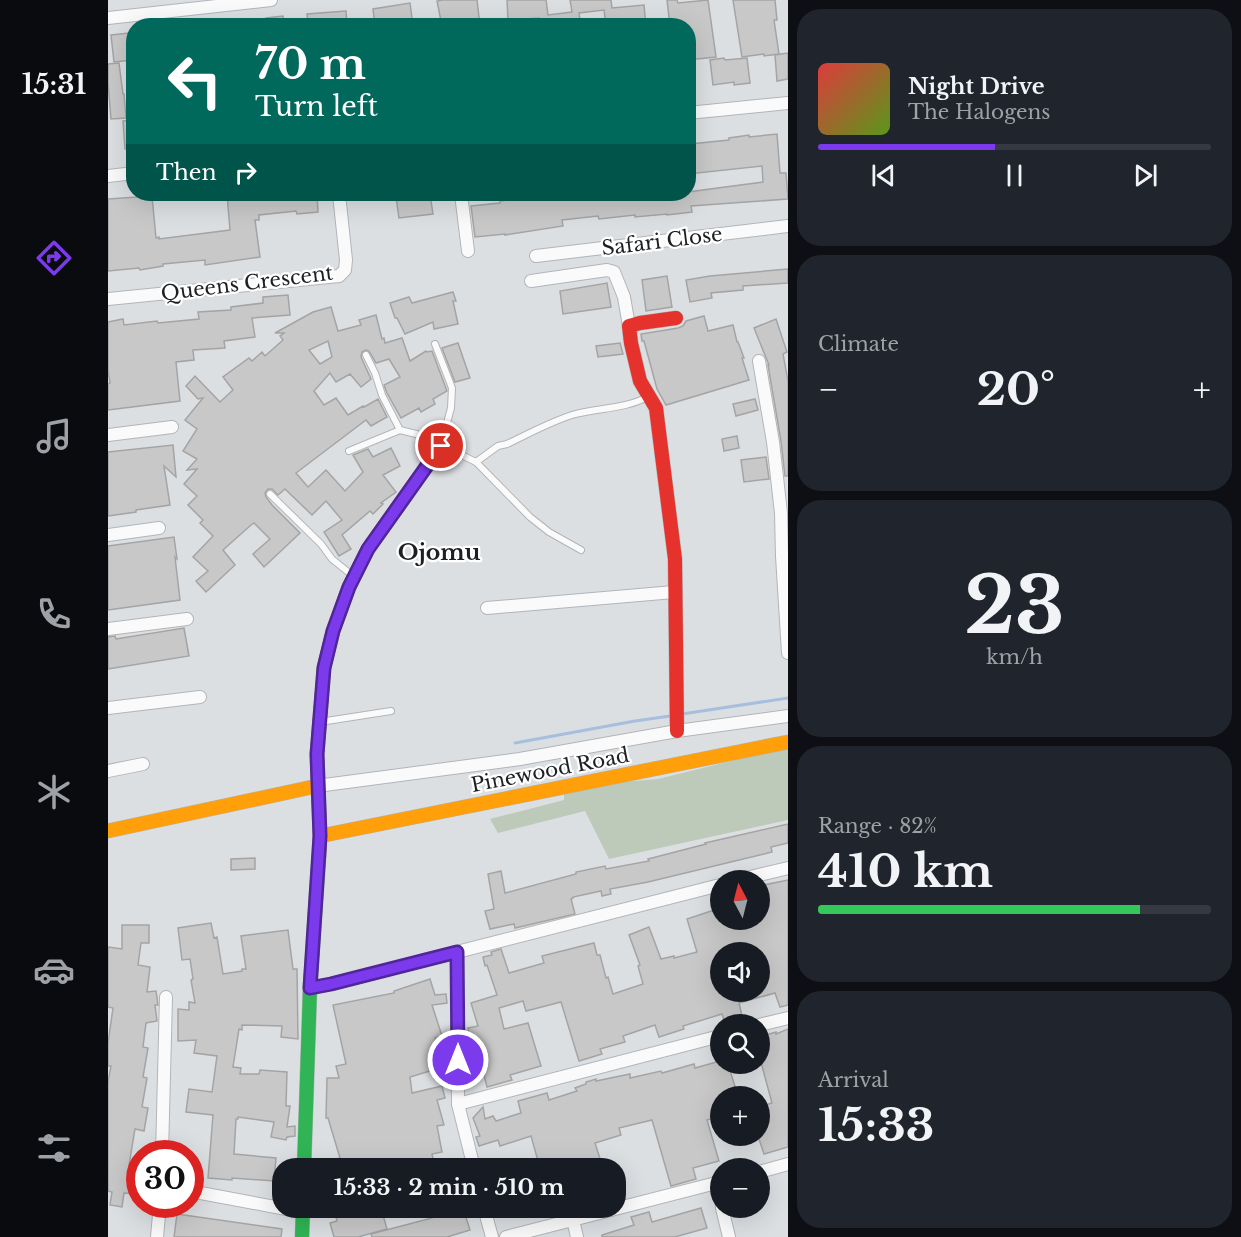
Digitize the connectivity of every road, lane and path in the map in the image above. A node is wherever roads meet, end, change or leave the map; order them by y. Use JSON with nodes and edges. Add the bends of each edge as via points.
{"nodes":[{"id":1,"x":272,"y":0,"type":"edge"},
{"id":2,"x":194,"y":4,"type":"edge"},
{"id":3,"x":108,"y":18,"type":"edge"},
{"id":4,"x":788,"y":103,"type":"edge"},
{"id":5,"x":696,"y":112,"type":"edge"},
{"id":6,"x":126,"y":175,"type":"edge"},
{"id":7,"x":108,"y":176,"type":"edge"},
{"id":8,"x":340,"y":201,"type":"edge"},
{"id":9,"x":462,"y":201,"type":"edge"},
{"id":10,"x":788,"y":226,"type":"edge"},
{"id":11,"x":468,"y":251,"type":"dead end"},
{"id":12,"x":536,"y":256,"type":"dead end"},
{"id":13,"x":531,"y":280,"type":"dead end"},
{"id":14,"x":108,"y":299,"type":"edge"},
{"id":15,"x":676,"y":318,"type":"dead end"},
{"id":16,"x":629,"y":326,"type":"junction"},
{"id":17,"x":435,"y":344,"type":"dead end"},
{"id":18,"x":366,"y":355,"type":"dead end"},
{"id":19,"x":759,"y":361,"type":"dead end"},
{"id":20,"x":650,"y":395,"type":"junction"},
{"id":21,"x":172,"y":427,"type":"dead end"},
{"id":22,"x":400,"y":430,"type":"junction"},
{"id":23,"x":108,"y":435,"type":"edge"},
{"id":24,"x":441,"y":446,"type":"junction"},
{"id":25,"x":350,"y":451,"type":"dead end"},
{"id":26,"x":476,"y":462,"type":"junction"},
{"id":27,"x":270,"y":494,"type":"dead end"},
{"id":28,"x":159,"y":528,"type":"dead end"},
{"id":29,"x":108,"y":535,"type":"edge"},
{"id":30,"x":581,"y":550,"type":"dead end"},
{"id":31,"x":354,"y":576,"type":"junction"},
{"id":32,"x":674,"y":592,"type":"junction"},
{"id":33,"x":487,"y":608,"type":"dead end"},
{"id":34,"x":187,"y":619,"type":"dead end"},
{"id":35,"x":108,"y":629,"type":"edge"},
{"id":36,"x":788,"y":653,"type":"edge"},
{"id":37,"x":200,"y":697,"type":"dead end"},
{"id":38,"x":108,"y":708,"type":"edge"},
{"id":39,"x":391,"y":711,"type":"dead end"},
{"id":40,"x":788,"y":716,"type":"edge"},
{"id":41,"x":320,"y":722,"type":"junction"},
{"id":42,"x":677,"y":730,"type":"junction"},
{"id":43,"x":788,"y":742,"type":"edge"},
{"id":44,"x":143,"y":764,"type":"dead end"},
{"id":45,"x":108,"y":771,"type":"edge"},
{"id":46,"x":318,"y":786,"type":"junction"},
{"id":47,"x":108,"y":831,"type":"edge"},
{"id":48,"x":320,"y":836,"type":"junction"},
{"id":49,"x":788,"y":868,"type":"edge"},
{"id":50,"x":770,"y":872,"type":"edge"},
{"id":51,"x":710,"y":888,"type":"edge"},
{"id":52,"x":457,"y":952,"type":"junction"},
{"id":53,"x":310,"y":988,"type":"junction"},
{"id":54,"x":166,"y":997,"type":"dead end"},
{"id":55,"x":788,"y":1018,"type":"edge"},
{"id":56,"x":770,"y":1022,"type":"edge"},
{"id":57,"x":710,"y":1039,"type":"edge"},
{"id":58,"x":458,"y":1104,"type":"junction"},
{"id":59,"x":162,"y":1140,"type":"edge"},
{"id":60,"x":304,"y":1158,"type":"edge"},
{"id":61,"x":472,"y":1158,"type":"edge"},
{"id":62,"x":788,"y":1164,"type":"edge"},
{"id":63,"x":770,"y":1169,"type":"edge"},
{"id":64,"x":710,"y":1184,"type":"edge"},
{"id":65,"x":204,"y":1193,"type":"edge"},
{"id":66,"x":272,"y":1205,"type":"edge"},
{"id":67,"x":159,"y":1218,"type":"edge"},
{"id":68,"x":302,"y":1218,"type":"edge"},
{"id":69,"x":487,"y":1218,"type":"edge"},
{"id":70,"x":724,"y":1218,"type":"edge"},
{"id":71,"x":573,"y":1220,"type":"junction"},
{"id":72,"x":157,"y":1237,"type":"edge"},
{"id":73,"x":302,"y":1237,"type":"edge"},
{"id":74,"x":492,"y":1237,"type":"edge"},
{"id":75,"x":506,"y":1237,"type":"edge"},
{"id":76,"x":577,"y":1237,"type":"edge"},
{"id":77,"x":729,"y":1237,"type":"edge"}],
"edges":[{"from":1,"to":2,"type":"street"},
{"from":2,"to":3,"type":"street"},
{"from":4,"to":5,"type":"street"},
{"from":6,"to":7,"type":"street"},
{"from":8,"to":14,"type":"street","name":"Queens Crescent","via":[[346,260],[345,270],[339,276]]},
{"from":9,"to":11,"type":"street"},
{"from":10,"to":12,"type":"street","name":"Safari Close"},
{"from":13,"to":16,"type":"street","via":[[614,272]]},
{"from":15,"to":16,"type":"street"},
{"from":16,"to":20,"type":"street","via":[[640,381]]},
{"from":17,"to":24,"type":"lane","via":[[452,388]]},
{"from":18,"to":22,"type":"lane"},
{"from":19,"to":36,"type":"street","via":[[781,513]]},
{"from":20,"to":26,"type":"lane","via":[[636,402],[571,415],[498,446]]},
{"from":20,"to":32,"type":"street","via":[[656,408],[675,559]]},
{"from":21,"to":23,"type":"street"},
{"from":22,"to":24,"type":"lane"},
{"from":22,"to":25,"type":"lane"},
{"from":24,"to":26,"type":"lane"},
{"from":24,"to":31,"type":"street","via":[[368,549]]},
{"from":26,"to":30,"type":"lane","via":[[530,517]]},
{"from":27,"to":31,"type":"lane","via":[[332,559]]},
{"from":28,"to":29,"type":"street"},
{"from":31,"to":41,"type":"street","via":[[324,668]]},
{"from":32,"to":33,"type":"street"},
{"from":32,"to":42,"type":"street"},
{"from":34,"to":35,"type":"street"},
{"from":37,"to":38,"type":"street"},
{"from":39,"to":41,"type":"lane"},
{"from":40,"to":42,"type":"street"},
{"from":41,"to":46,"type":"street"},
{"from":42,"to":46,"type":"street","via":[[520,759]]},
{"from":43,"to":48,"type":"street","name":"Pinewood Road"},
{"from":44,"to":45,"type":"street"},
{"from":46,"to":47,"type":"street"},
{"from":46,"to":48,"type":"street"},
{"from":48,"to":53,"type":"street"},
{"from":49,"to":50,"type":"street"},
{"from":51,"to":52,"type":"street"},
{"from":52,"to":53,"type":"street"},
{"from":52,"to":58,"type":"street"},
{"from":53,"to":60,"type":"street"},
{"from":54,"to":59,"type":"street"},
{"from":55,"to":56,"type":"street"},
{"from":57,"to":58,"type":"street"},
{"from":58,"to":61,"type":"street"},
{"from":62,"to":63,"type":"street"},
{"from":64,"to":71,"type":"street"},
{"from":65,"to":66,"type":"street"},
{"from":67,"to":72,"type":"street"},
{"from":68,"to":73,"type":"street"},
{"from":69,"to":74,"type":"street"},
{"from":70,"to":77,"type":"street"},
{"from":71,"to":75,"type":"street"},
{"from":71,"to":76,"type":"street"}]}
